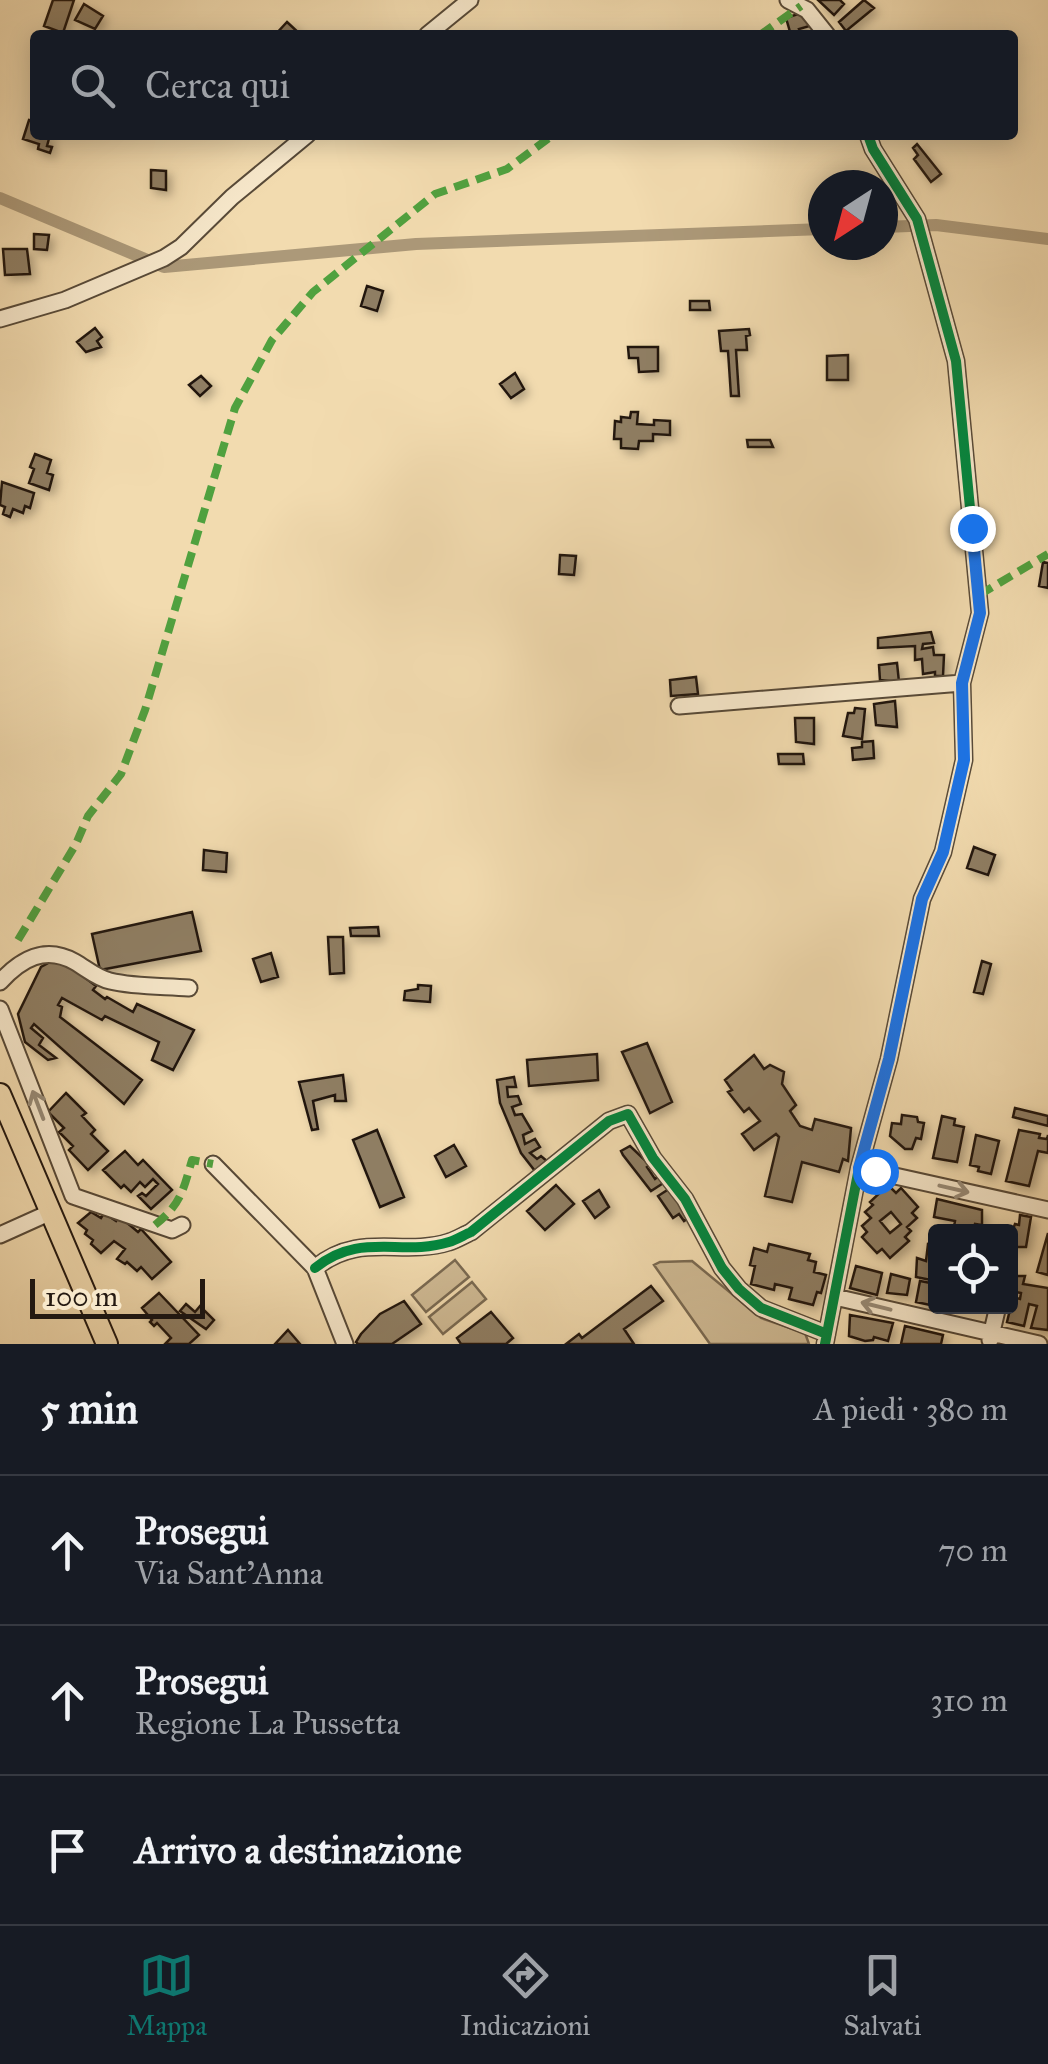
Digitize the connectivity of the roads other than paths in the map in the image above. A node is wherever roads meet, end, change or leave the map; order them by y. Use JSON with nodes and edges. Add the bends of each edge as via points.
{"nodes":[{"id":1,"x":470,"y":0,"type":"edge"},
{"id":2,"x":788,"y":0,"type":"edge"},
{"id":3,"x":434,"y":30,"type":"edge"},
{"id":4,"x":822,"y":30,"type":"edge"},
{"id":5,"x":301,"y":140,"type":"edge"},
{"id":6,"x":870,"y":140,"type":"edge"},
{"id":7,"x":0,"y":319,"type":"edge"},
{"id":8,"x":962,"y":683,"type":"junction"},
{"id":9,"x":679,"y":706,"type":"dead end"},
{"id":10,"x":0,"y":982,"type":"edge"},
{"id":11,"x":189,"y":988,"type":"dead end"},
{"id":12,"x":0,"y":1008,"type":"edge"},
{"id":13,"x":0,"y":1094,"type":"edge"},
{"id":14,"x":212,"y":1164,"type":"dead end"},
{"id":15,"x":859,"y":1168,"type":"junction"},
{"id":16,"x":73,"y":1196,"type":"junction"},
{"id":17,"x":1048,"y":1210,"type":"edge"},
{"id":18,"x":53,"y":1218,"type":"junction"},
{"id":19,"x":182,"y":1225,"type":"dead end"},
{"id":20,"x":0,"y":1235,"type":"edge"},
{"id":21,"x":315,"y":1268,"type":"junction"},
{"id":22,"x":834,"y":1297,"type":"junction"},
{"id":23,"x":996,"y":1314,"type":"edge"},
{"id":24,"x":826,"y":1339,"type":"edge"},
{"id":25,"x":990,"y":1339,"type":"edge"},
{"id":26,"x":107,"y":1344,"type":"edge"},
{"id":27,"x":344,"y":1344,"type":"edge"},
{"id":28,"x":1039,"y":1344,"type":"edge"}],
"edges":[{"from":1,"to":3,"type":"street"},
{"from":2,"to":4,"type":"street","via":[[807,10]]},
{"from":5,"to":7,"type":"street","via":[[164,258]]},
{"from":6,"to":8,"type":"street","via":[[924,235],[956,362],[980,613]]},
{"from":8,"to":9,"type":"street"},
{"from":8,"to":15,"type":"street","via":[[964,760],[943,852],[922,899]]},
{"from":10,"to":11,"type":"street","via":[[17,963],[50,954],[114,983]]},
{"from":16,"to":12,"type":"street","one_way":true},
{"from":13,"to":18,"type":"main road"},
{"from":14,"to":21,"type":"street"},
{"from":15,"to":17,"type":"street","one_way":true},
{"from":15,"to":22,"type":"street"},
{"from":16,"to":18,"type":"street","via":[[63,1219]]},
{"from":16,"to":19,"type":"street","via":[[172,1230]]},
{"from":18,"to":20,"type":"street"},
{"from":18,"to":26,"type":"main road"},
{"from":21,"to":24,"type":"street","via":[[358,1246],[448,1243],[471,1232],[609,1121],[628,1114],[739,1289],[760,1308]]},
{"from":21,"to":27,"type":"street"},
{"from":22,"to":24,"type":"street"},
{"from":25,"to":22,"type":"street","one_way":true},
{"from":23,"to":25,"type":"street"},
{"from":25,"to":28,"type":"street"}]}
